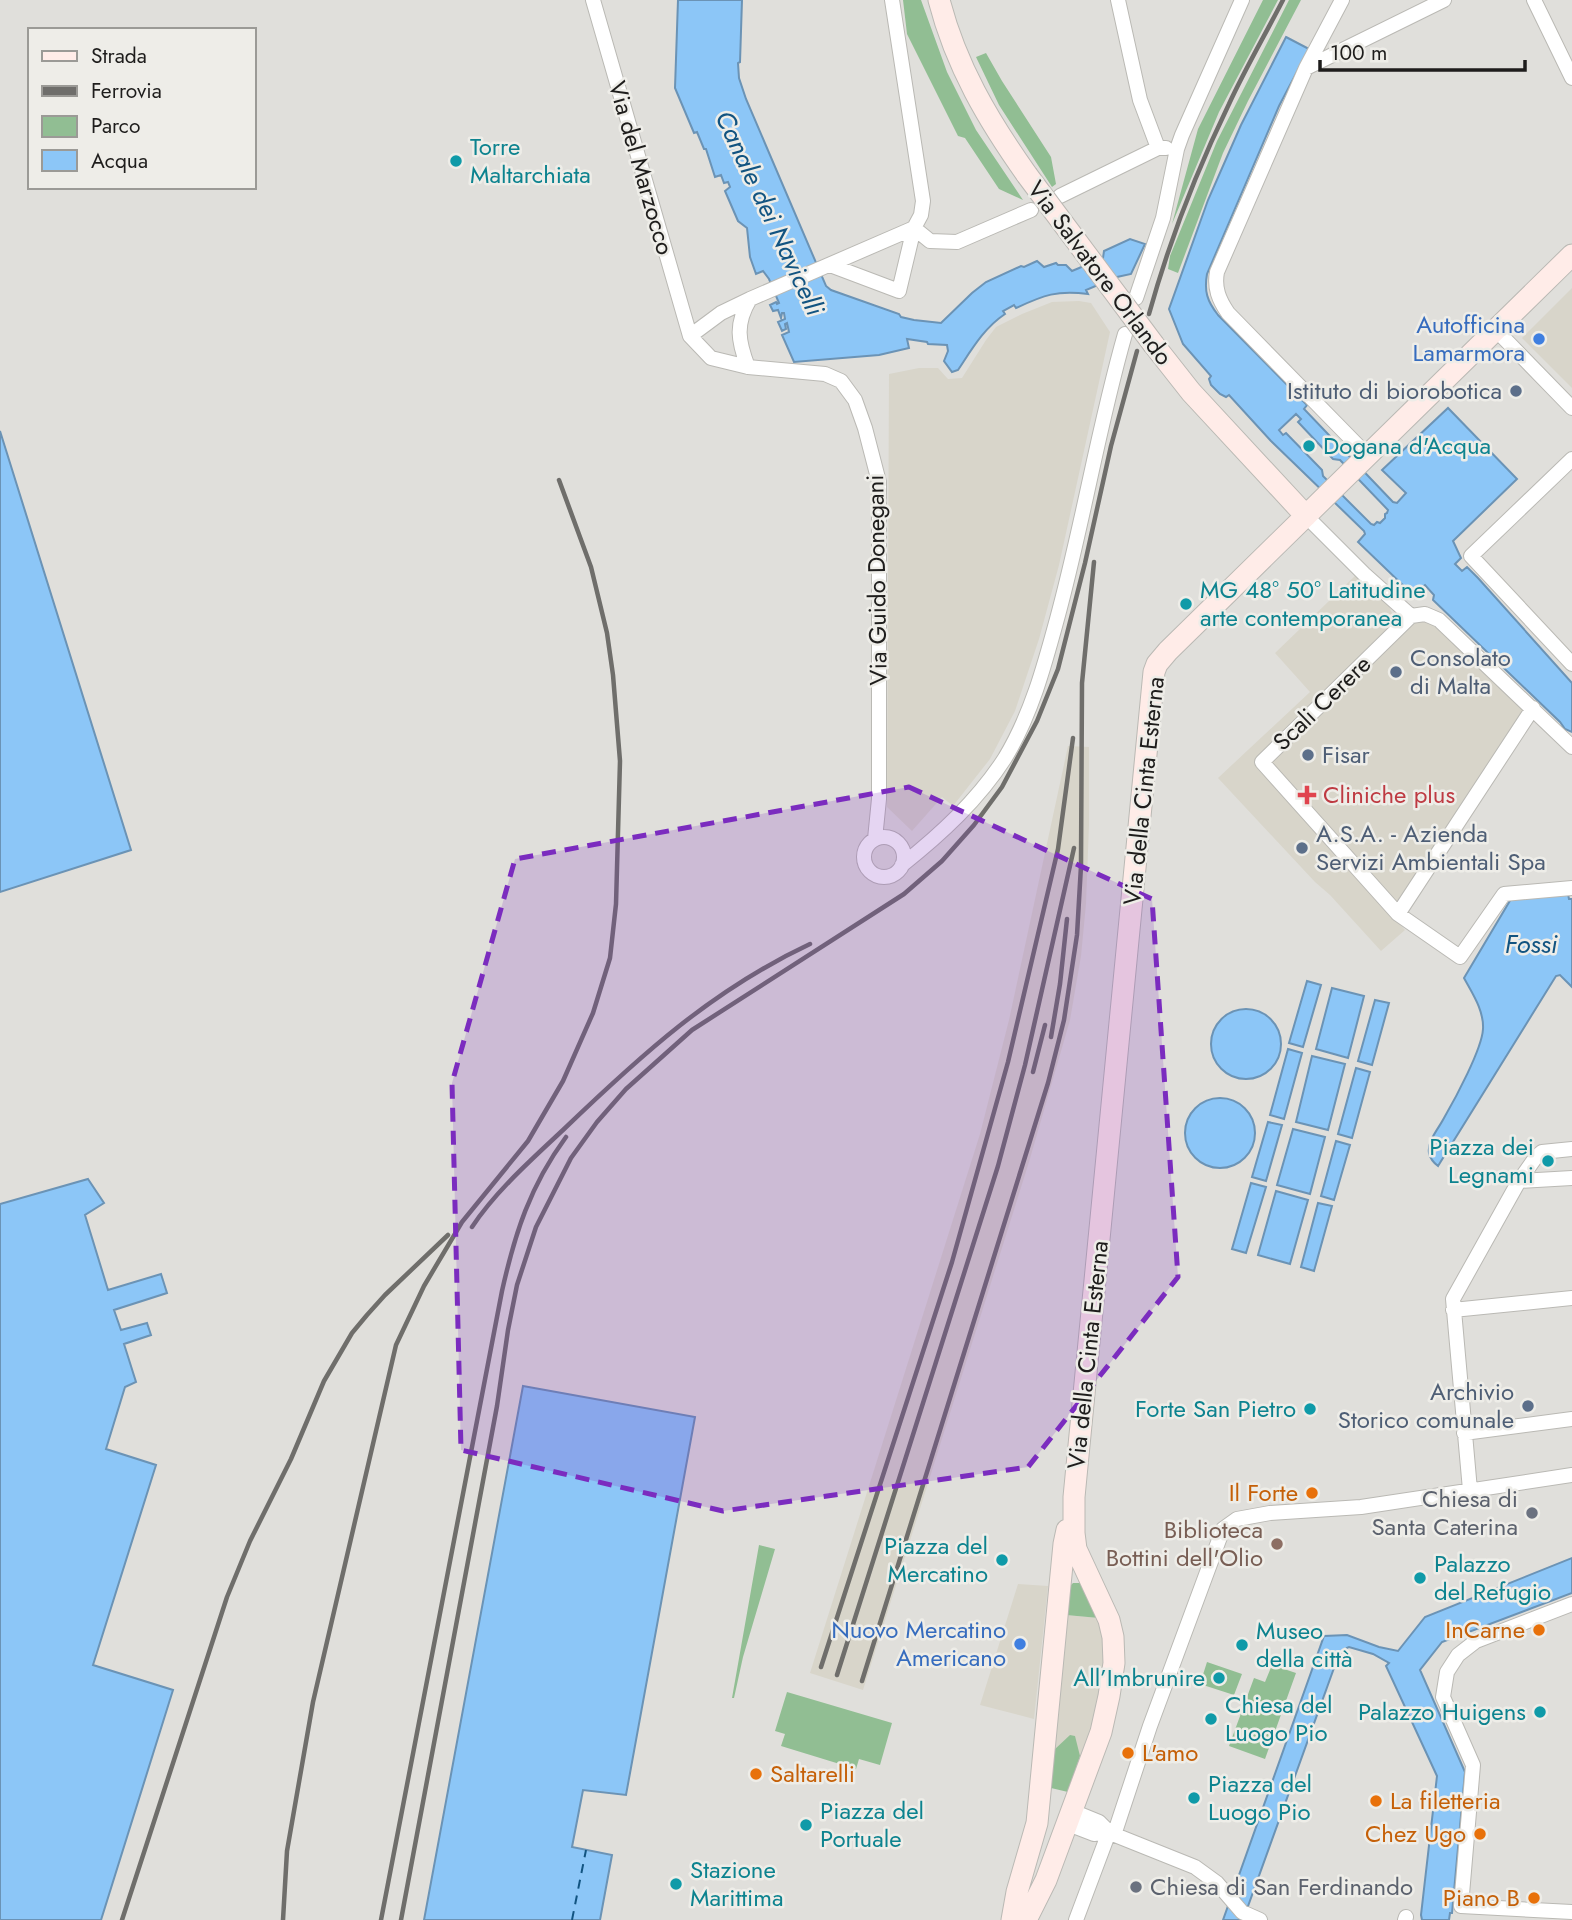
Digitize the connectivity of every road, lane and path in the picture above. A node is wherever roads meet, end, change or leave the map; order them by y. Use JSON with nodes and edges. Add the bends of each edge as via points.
{"nodes":[{"id":1,"x":593,"y":0,"type":"edge"},
{"id":2,"x":892,"y":0,"type":"edge"},
{"id":3,"x":939,"y":0,"type":"edge"},
{"id":4,"x":1118,"y":0,"type":"edge"},
{"id":5,"x":1242,"y":0,"type":"edge"},
{"id":6,"x":1342,"y":0,"type":"edge"},
{"id":7,"x":1444,"y":0,"type":"edge"},
{"id":8,"x":1534,"y":0,"type":"edge"},
{"id":9,"x":1306,"y":68,"type":"junction"},
{"id":10,"x":1572,"y":78,"type":"edge"},
{"id":11,"x":1158,"y":148,"type":"junction"},
{"id":12,"x":1177,"y":149,"type":"junction"},
{"id":13,"x":1060,"y":196,"type":"dead end"},
{"id":14,"x":1031,"y":210,"type":"dead end"},
{"id":15,"x":914,"y":228,"type":"junction"},
{"id":16,"x":1572,"y":255,"type":"edge"},
{"id":17,"x":830,"y":265,"type":"junction"},
{"id":18,"x":1136,"y":298,"type":"dead end"},
{"id":19,"x":750,"y":299,"type":"junction"},
{"id":20,"x":1496,"y":330,"type":"junction"},
{"id":21,"x":1125,"y":334,"type":"dead end"},
{"id":22,"x":690,"y":336,"type":"junction"},
{"id":23,"x":748,"y":367,"type":"junction"},
{"id":24,"x":1572,"y":408,"type":"edge"},
{"id":25,"x":1367,"y":455,"type":"junction"},
{"id":26,"x":1572,"y":459,"type":"edge"},
{"id":27,"x":1306,"y":516,"type":"junction"},
{"id":28,"x":1411,"y":615,"type":"junction"},
{"id":29,"x":1572,"y":664,"type":"edge"},
{"id":30,"x":1532,"y":708,"type":"junction"},
{"id":31,"x":1572,"y":747,"type":"edge"},
{"id":32,"x":937,"y":835,"type":"junction"},
{"id":33,"x":875,"y":839,"type":"junction"},
{"id":34,"x":897,"y":841,"type":"junction"},
{"id":35,"x":902,"y":865,"type":"junction"},
{"id":36,"x":1572,"y":888,"type":"edge"},
{"id":37,"x":1398,"y":915,"type":"junction"},
{"id":38,"x":1572,"y":1149,"type":"edge"},
{"id":39,"x":1572,"y":1178,"type":"edge"},
{"id":40,"x":1519,"y":1181,"type":"junction"},
{"id":41,"x":1572,"y":1298,"type":"edge"},
{"id":42,"x":1453,"y":1310,"type":"junction"},
{"id":43,"x":1572,"y":1419,"type":"edge"},
{"id":44,"x":1464,"y":1433,"type":"junction"},
{"id":45,"x":1572,"y":1475,"type":"edge"},
{"id":46,"x":1470,"y":1490,"type":"junction"},
{"id":47,"x":1074,"y":1497,"type":"junction"},
{"id":48,"x":1090,"y":1579,"type":"junction"},
{"id":49,"x":1060,"y":1583,"type":"junction"},
{"id":50,"x":1572,"y":1604,"type":"edge"},
{"id":51,"x":1070,"y":1818,"type":"junction"},
{"id":52,"x":1111,"y":1834,"type":"junction"},
{"id":53,"x":1046,"y":1880,"type":"junction"},
{"id":54,"x":1017,"y":1892,"type":"junction"},
{"id":55,"x":1572,"y":1912,"type":"edge"},
{"id":56,"x":1254,"y":1917,"type":"edge"},
{"id":57,"x":1006,"y":1920,"type":"edge"},
{"id":58,"x":1012,"y":1920,"type":"edge"},
{"id":59,"x":1026,"y":1920,"type":"edge"},
{"id":60,"x":1034,"y":1920,"type":"edge"},
{"id":61,"x":1076,"y":1920,"type":"edge"}],
"edges":[{"from":1,"to":22,"type":"street","name":"Via del Marzocco"},
{"from":2,"to":15,"type":"street","via":[[923,201]]},
{"from":3,"to":27,"type":"main road","name":"Via Salvatore Orlando","bridge":true,"via":[[972,89],[1002,140],[1166,362]]},
{"from":4,"to":11,"type":"street","via":[[1140,100]]},
{"from":5,"to":12,"type":"street"},
{"from":6,"to":9,"type":"street"},
{"from":7,"to":9,"type":"street"},
{"from":8,"to":10,"type":"street"},
{"from":9,"to":25,"type":"street","via":[[1217,272],[1216,287],[1228,313]]},
{"from":11,"to":12,"type":"street"},
{"from":11,"to":13,"type":"street"},
{"from":12,"to":18,"type":"street","via":[[1163,218]]},
{"from":14,"to":15,"type":"street","via":[[957,242],[930,241]]},
{"from":15,"to":17,"type":"street"},
{"from":15,"to":17,"type":"street","via":[[899,291]]},
{"from":16,"to":20,"type":"main road","name":"Via della Cinta Esterna"},
{"from":17,"to":19,"type":"street"},
{"from":19,"to":22,"type":"street"},
{"from":19,"to":23,"type":"street","via":[[739,328]]},
{"from":20,"to":24,"type":"street"},
{"from":20,"to":25,"type":"main road","name":"Via della Cinta Esterna"},
{"from":21,"to":32,"type":"street","via":[[1079,535],[1031,706],[988,781]]},
{"from":22,"to":23,"type":"street","via":[[711,358]]},
{"from":23,"to":33,"type":"street","name":"Via Guido Donegani","via":[[837,377],[855,400],[865,428],[879,482],[879,799]]},
{"from":25,"to":27,"type":"main road","name":"Via della Cinta Esterna"},
{"from":26,"to":29,"type":"street","via":[[1471,556]]},
{"from":27,"to":28,"type":"street"},
{"from":27,"to":47,"type":"main road","name":"Via della Cinta Esterna","via":[[1168,651],[1154,672]]},
{"from":28,"to":30,"type":"street","via":[[1438,620]]},
{"from":28,"to":37,"type":"street","name":"Scali Cerere","via":[[1262,762]]},
{"from":30,"to":31,"type":"street"},
{"from":30,"to":37,"type":"street"},
{"from":32,"to":34,"type":"street"},
{"from":32,"to":35,"type":"street"},
{"from":33,"to":34,"type":"street"},
{"from":33,"to":35,"type":"street","via":[[864,855],[872,873],[885,877]]},
{"from":34,"to":35,"type":"street","via":[[904,852]]},
{"from":36,"to":37,"type":"street","via":[[1504,894],[1460,957]]},
{"from":38,"to":40,"type":"street","via":[[1542,1152]]},
{"from":39,"to":40,"type":"street"},
{"from":40,"to":42,"type":"street","via":[[1453,1299]]},
{"from":41,"to":42,"type":"street"},
{"from":42,"to":44,"type":"street"},
{"from":43,"to":44,"type":"street"},
{"from":44,"to":46,"type":"street"},
{"from":45,"to":46,"type":"street"},
{"from":46,"to":52,"type":"street","via":[[1361,1507],[1270,1513],[1237,1519],[1223,1529]]},
{"from":47,"to":48,"type":"main road","name":"Via della Cinta Esterna","via":[[1076,1549]]},
{"from":47,"to":49,"type":"main road","name":"Via della Cinta Esterna"},
{"from":48,"to":49,"type":"main road","via":[[1070,1576]]},
{"from":48,"to":51,"type":"main road","name":"Via della Cinta Esterna","via":[[1109,1620],[1114,1663],[1101,1732]]},
{"from":49,"to":54,"type":"main road","name":"Via della Cinta Esterna","via":[[1037,1824]]},
{"from":50,"to":55,"type":"street","via":[[1476,1641],[1458,1655],[1447,1672],[1443,1697],[1473,1765],[1461,1906]]},
{"from":51,"to":52,"type":"street","via":[[1094,1834]]},
{"from":51,"to":53,"type":"main road","name":"Via della Cinta Esterna"},
{"from":52,"to":56,"type":"street","via":[[1195,1867],[1217,1882],[1242,1912]]},
{"from":52,"to":61,"type":"street"},
{"from":53,"to":59,"type":"main road","name":"Via della Cinta Esterna"},
{"from":53,"to":60,"type":"street","name":"Via della Cinta Esterna"},
{"from":54,"to":57,"type":"street","name":"Via della Cinta Esterna"},
{"from":54,"to":58,"type":"main road","name":"Via della Cinta Esterna"}]}
